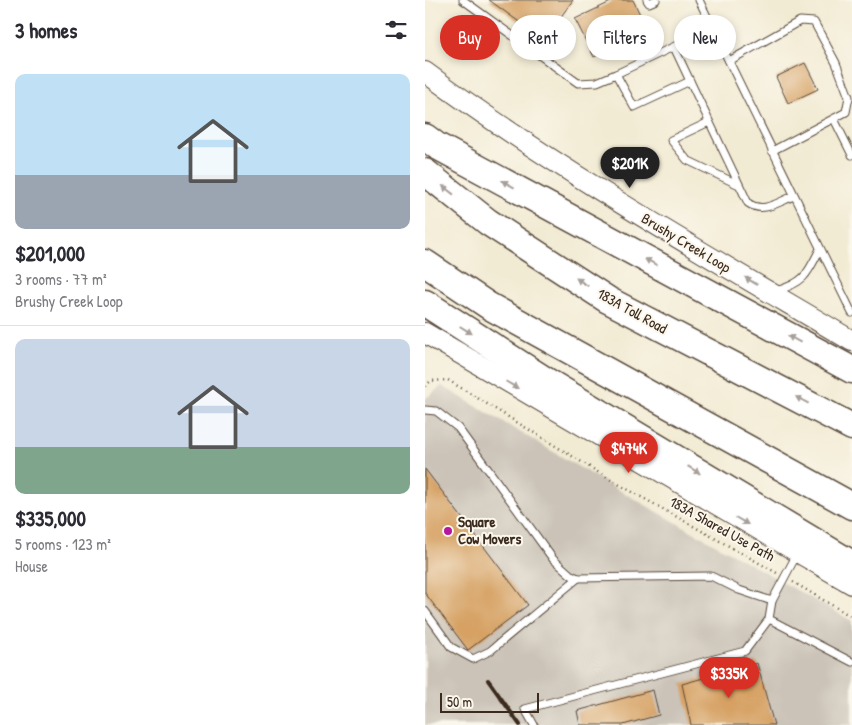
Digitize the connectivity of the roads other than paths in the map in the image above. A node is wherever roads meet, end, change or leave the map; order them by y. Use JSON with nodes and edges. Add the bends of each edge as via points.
{"nodes":[{"id":1,"x":463,"y":0,"type":"edge"},
{"id":2,"x":647,"y":0,"type":"edge"},
{"id":3,"x":656,"y":0,"type":"edge"},
{"id":4,"x":699,"y":0,"type":"edge"},
{"id":5,"x":706,"y":15,"type":"edge"},
{"id":6,"x":673,"y":47,"type":"joint"},
{"id":7,"x":729,"y":61,"type":"joint"},
{"id":8,"x":425,"y":72,"type":"edge"},
{"id":9,"x":616,"y":74,"type":"junction"},
{"id":10,"x":690,"y":81,"type":"junction"},
{"id":11,"x":834,"y":119,"type":"junction"},
{"id":12,"x":709,"y":122,"type":"junction"},
{"id":13,"x":425,"y":137,"type":"edge"},
{"id":14,"x":772,"y":151,"type":"junction"},
{"id":15,"x":852,"y":155,"type":"edge"},
{"id":16,"x":425,"y":172,"type":"edge"},
{"id":17,"x":738,"y":184,"type":"junction"},
{"id":18,"x":794,"y":196,"type":"junction"},
{"id":19,"x":820,"y":249,"type":"junction"},
{"id":20,"x":425,"y":263,"type":"edge"},
{"id":21,"x":771,"y":293,"type":"junction"},
{"id":22,"x":425,"y":303,"type":"edge"},
{"id":23,"x":852,"y":312,"type":"edge"},
{"id":24,"x":425,"y":333,"type":"edge"},
{"id":25,"x":852,"y":341,"type":"edge"},
{"id":26,"x":852,"y":370,"type":"edge"},
{"id":27,"x":425,"y":410,"type":"edge"},
{"id":28,"x":852,"y":427,"type":"edge"},
{"id":29,"x":852,"y":506,"type":"edge"},
{"id":30,"x":797,"y":553,"type":"junction"},
{"id":31,"x":852,"y":564,"type":"edge"},
{"id":32,"x":578,"y":578,"type":"junction"},
{"id":33,"x":852,"y":584,"type":"edge"},
{"id":34,"x":772,"y":601,"type":"junction"},
{"id":35,"x":425,"y":611,"type":"edge"},
{"id":36,"x":769,"y":619,"type":"junction"},
{"id":37,"x":852,"y":662,"type":"edge"},
{"id":38,"x":534,"y":725,"type":"edge"}],
"edges":[{"from":1,"to":9,"type":"lane","via":[[577,83],[597,82]]},
{"from":2,"to":3,"type":"lane","via":[[649,4]]},
{"from":4,"to":5,"type":"lane"},
{"from":6,"to":9,"type":"lane"},
{"from":6,"to":10,"type":"lane"},
{"from":7,"to":11,"type":"lane","via":[[800,21],[814,22],[849,97],[846,112]]},
{"from":7,"to":14,"type":"lane"},
{"from":21,"to":8,"type":"main road","name":"Brushy Creek Loop","one_way":true,"via":[[620,203],[471,106]]},
{"from":9,"to":10,"type":"lane","via":[[634,107]]},
{"from":10,"to":12,"type":"lane"},
{"from":11,"to":14,"type":"lane"},
{"from":11,"to":15,"type":"lane"},
{"from":12,"to":17,"type":"lane"},
{"from":12,"to":17,"type":"lane","via":[[671,140],[687,160]]},
{"from":26,"to":13,"type":"highway","one_way":true},
{"from":14,"to":18,"type":"lane"},
{"from":28,"to":16,"type":"highway","name":"183A Toll Road","one_way":true,"via":[[608,300],[488,222]]},
{"from":17,"to":18,"type":"lane","via":[[748,204],[756,209]]},
{"from":18,"to":19,"type":"lane"},
{"from":19,"to":21,"type":"lane","via":[[810,269],[796,285]]},
{"from":19,"to":23,"type":"lane"},
{"from":20,"to":29,"type":"highway","via":[[489,306]]},
{"from":21,"to":25,"type":"main road","name":"Brushy Creek Loop"},
{"from":22,"to":31,"type":"highway","one_way":true,"via":[[548,382]]},
{"from":24,"to":30,"type":"main road","one_way":true},
{"from":27,"to":32,"type":"lane","via":[[436,411],[458,428],[553,559]]},
{"from":30,"to":33,"type":"main road"},
{"from":30,"to":34,"type":"lane"},
{"from":32,"to":34,"type":"lane","via":[[711,576]]},
{"from":32,"to":35,"type":"lane","via":[[490,651],[473,658],[451,647]]},
{"from":34,"to":36,"type":"lane"},
{"from":36,"to":37,"type":"lane"},
{"from":36,"to":38,"type":"lane","via":[[745,651],[525,710]]}]}
